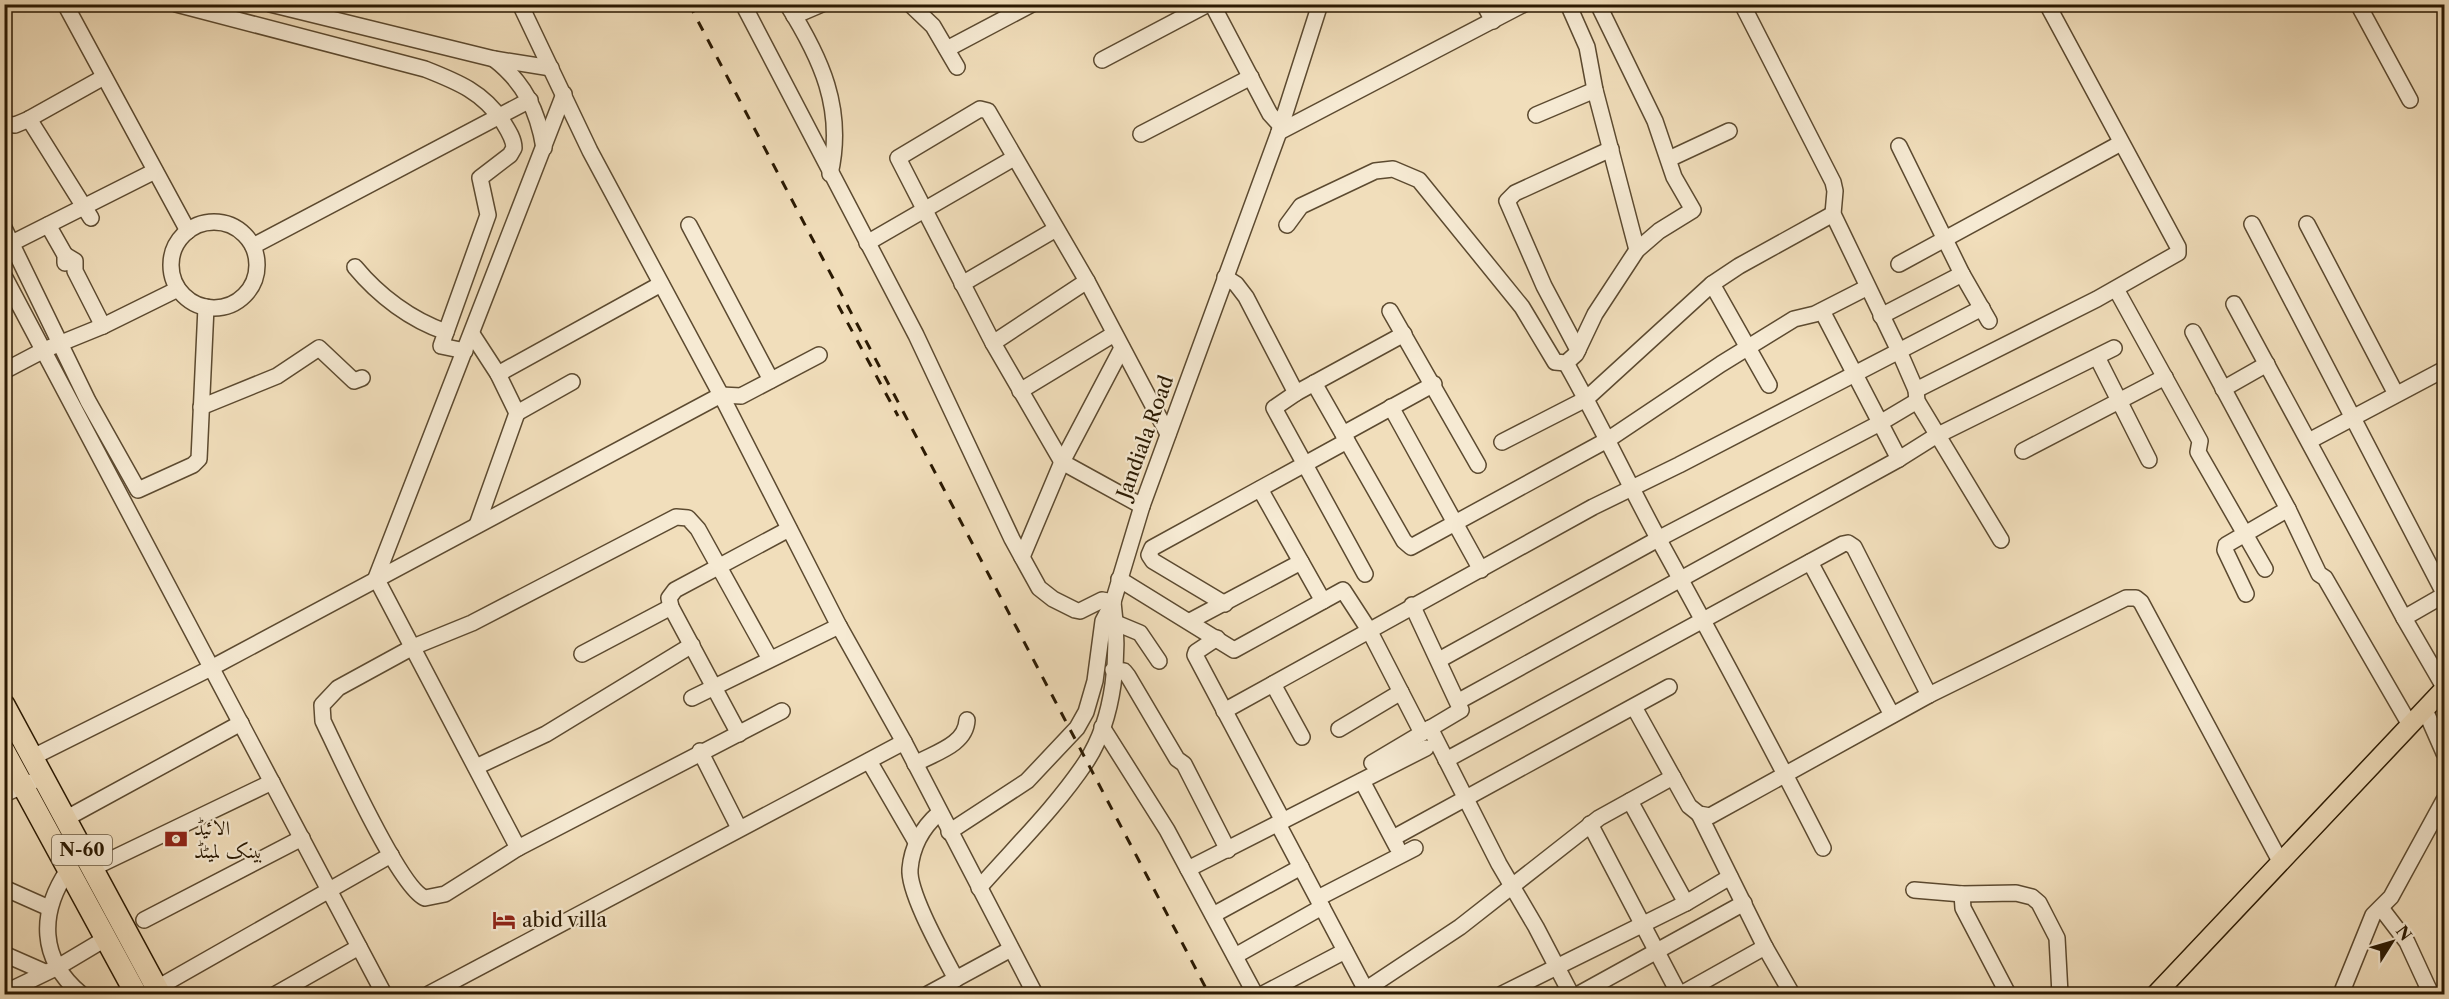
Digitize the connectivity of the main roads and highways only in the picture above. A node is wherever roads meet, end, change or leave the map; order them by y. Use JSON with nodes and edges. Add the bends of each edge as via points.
{"nodes":[{"id":1,"x":2445,"y":688,"type":"edge"},
{"id":2,"x":4,"y":705,"type":"edge"},
{"id":3,"x":4,"y":751,"type":"edge"},
{"id":4,"x":14,"y":790,"type":"edge"},
{"id":5,"x":158,"y":991,"type":"edge"},
{"id":6,"x":136,"y":994,"type":"edge"},
{"id":7,"x":2156,"y":994,"type":"edge"}],
"edges":[{"from":1,"to":7,"type":"main road"},
{"from":2,"to":5,"type":"highway","number":"N-60"},
{"from":3,"to":4,"type":"highway","number":"N-60"},
{"from":4,"to":6,"type":"highway","number":"N-60","via":[[68,870]]}]}
